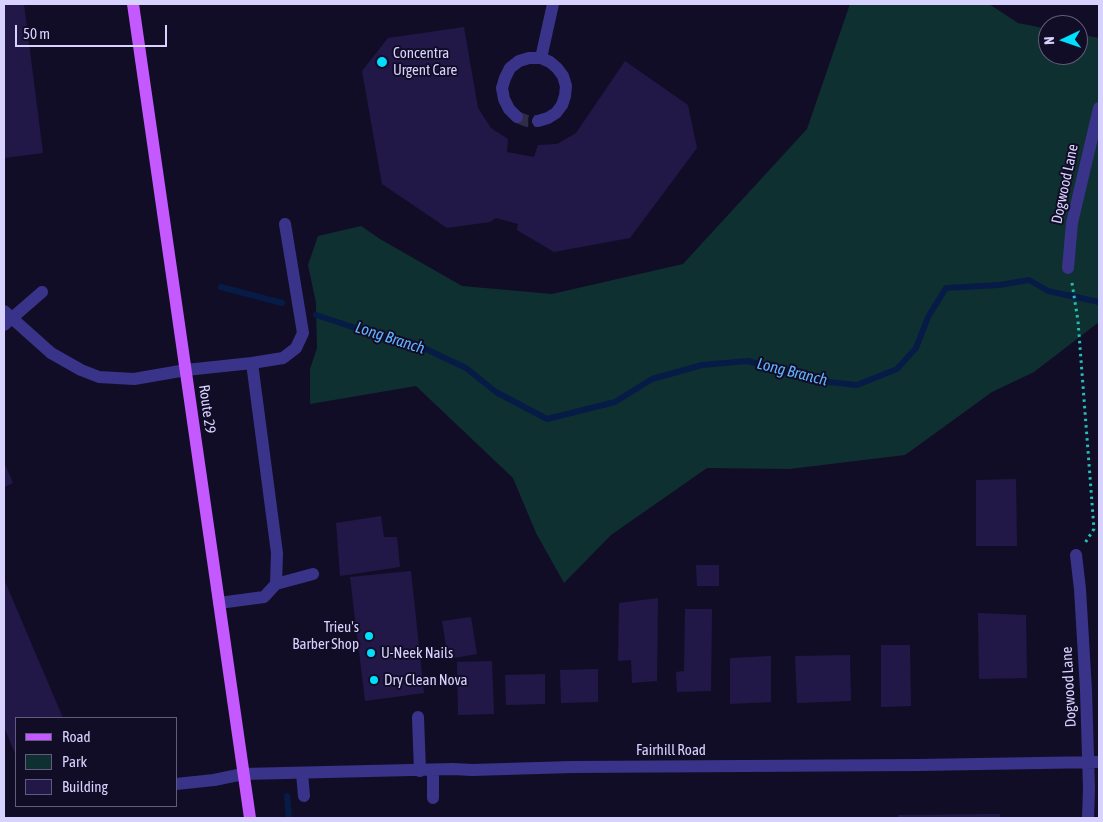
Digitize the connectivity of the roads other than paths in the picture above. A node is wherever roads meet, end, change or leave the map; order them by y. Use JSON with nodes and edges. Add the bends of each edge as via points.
{"nodes":[{"id":1,"x":134,"y":4,"type":"edge"},
{"id":2,"x":552,"y":4,"type":"edge"},
{"id":3,"x":541,"y":58,"type":"junction"},
{"id":4,"x":1099,"y":108,"type":"edge"},
{"id":5,"x":517,"y":117,"type":"dead end"},
{"id":6,"x":538,"y":121,"type":"tunnel mouth"},
{"id":7,"x":285,"y":224,"type":"dead end"},
{"id":8,"x":1068,"y":268,"type":"dead end"},
{"id":9,"x":42,"y":292,"type":"dead end"},
{"id":10,"x":6,"y":318,"type":"edge"},
{"id":11,"x":252,"y":363,"type":"junction"},
{"id":12,"x":186,"y":370,"type":"junction"},
{"id":13,"x":1076,"y":555,"type":"road end"},
{"id":14,"x":313,"y":574,"type":"dead end"},
{"id":15,"x":276,"y":584,"type":"junction"},
{"id":16,"x":218,"y":604,"type":"junction"},
{"id":17,"x":418,"y":717,"type":"dead end"},
{"id":18,"x":1094,"y":762,"type":"edge"},
{"id":19,"x":433,"y":770,"type":"junction"},
{"id":20,"x":420,"y":771,"type":"junction"},
{"id":21,"x":302,"y":773,"type":"junction"},
{"id":22,"x":243,"y":774,"type":"junction"},
{"id":23,"x":178,"y":784,"type":"edge"},
{"id":24,"x":304,"y":796,"type":"dead end"},
{"id":25,"x":433,"y":798,"type":"dead end"},
{"id":26,"x":250,"y":818,"type":"edge"},
{"id":27,"x":1088,"y":818,"type":"edge"}],
"edges":[{"from":1,"to":12,"type":"main road","name":"Route 29"},
{"from":2,"to":3,"type":"street"},
{"from":3,"to":5,"type":"street","via":[[519,61],[504,78],[504,99]]},
{"from":3,"to":6,"type":"street","via":[[557,68],[566,86],[562,105],[556,113]]},
{"from":4,"to":8,"type":"street","name":"Dogwood Lane","via":[[1072,222]]},
{"from":7,"to":11,"type":"street","via":[[303,332],[296,348],[283,358]]},
{"from":9,"to":10,"type":"street"},
{"from":10,"to":12,"type":"street","via":[[51,353],[98,377],[134,379]]},
{"from":11,"to":12,"type":"street"},
{"from":11,"to":15,"type":"street","via":[[277,553]]},
{"from":12,"to":16,"type":"main road","name":"Route 29"},
{"from":13,"to":18,"type":"street","name":"Dogwood Lane"},
{"from":14,"to":15,"type":"street"},
{"from":15,"to":16,"type":"street","via":[[264,597]]},
{"from":16,"to":22,"type":"main road","name":"Route 29"},
{"from":17,"to":20,"type":"street"},
{"from":18,"to":19,"type":"street","name":"Fairhill Road"},
{"from":18,"to":27,"type":"street","name":"Dogwood Lane"},
{"from":19,"to":20,"type":"street","name":"Fairhill Road"},
{"from":19,"to":25,"type":"street"},
{"from":20,"to":21,"type":"street","name":"Fairhill Road"},
{"from":21,"to":22,"type":"street","name":"Fairhill Road"},
{"from":21,"to":24,"type":"street"},
{"from":22,"to":23,"type":"street","name":"Fairhill Road"},
{"from":22,"to":26,"type":"main road","name":"Route 29"}]}
